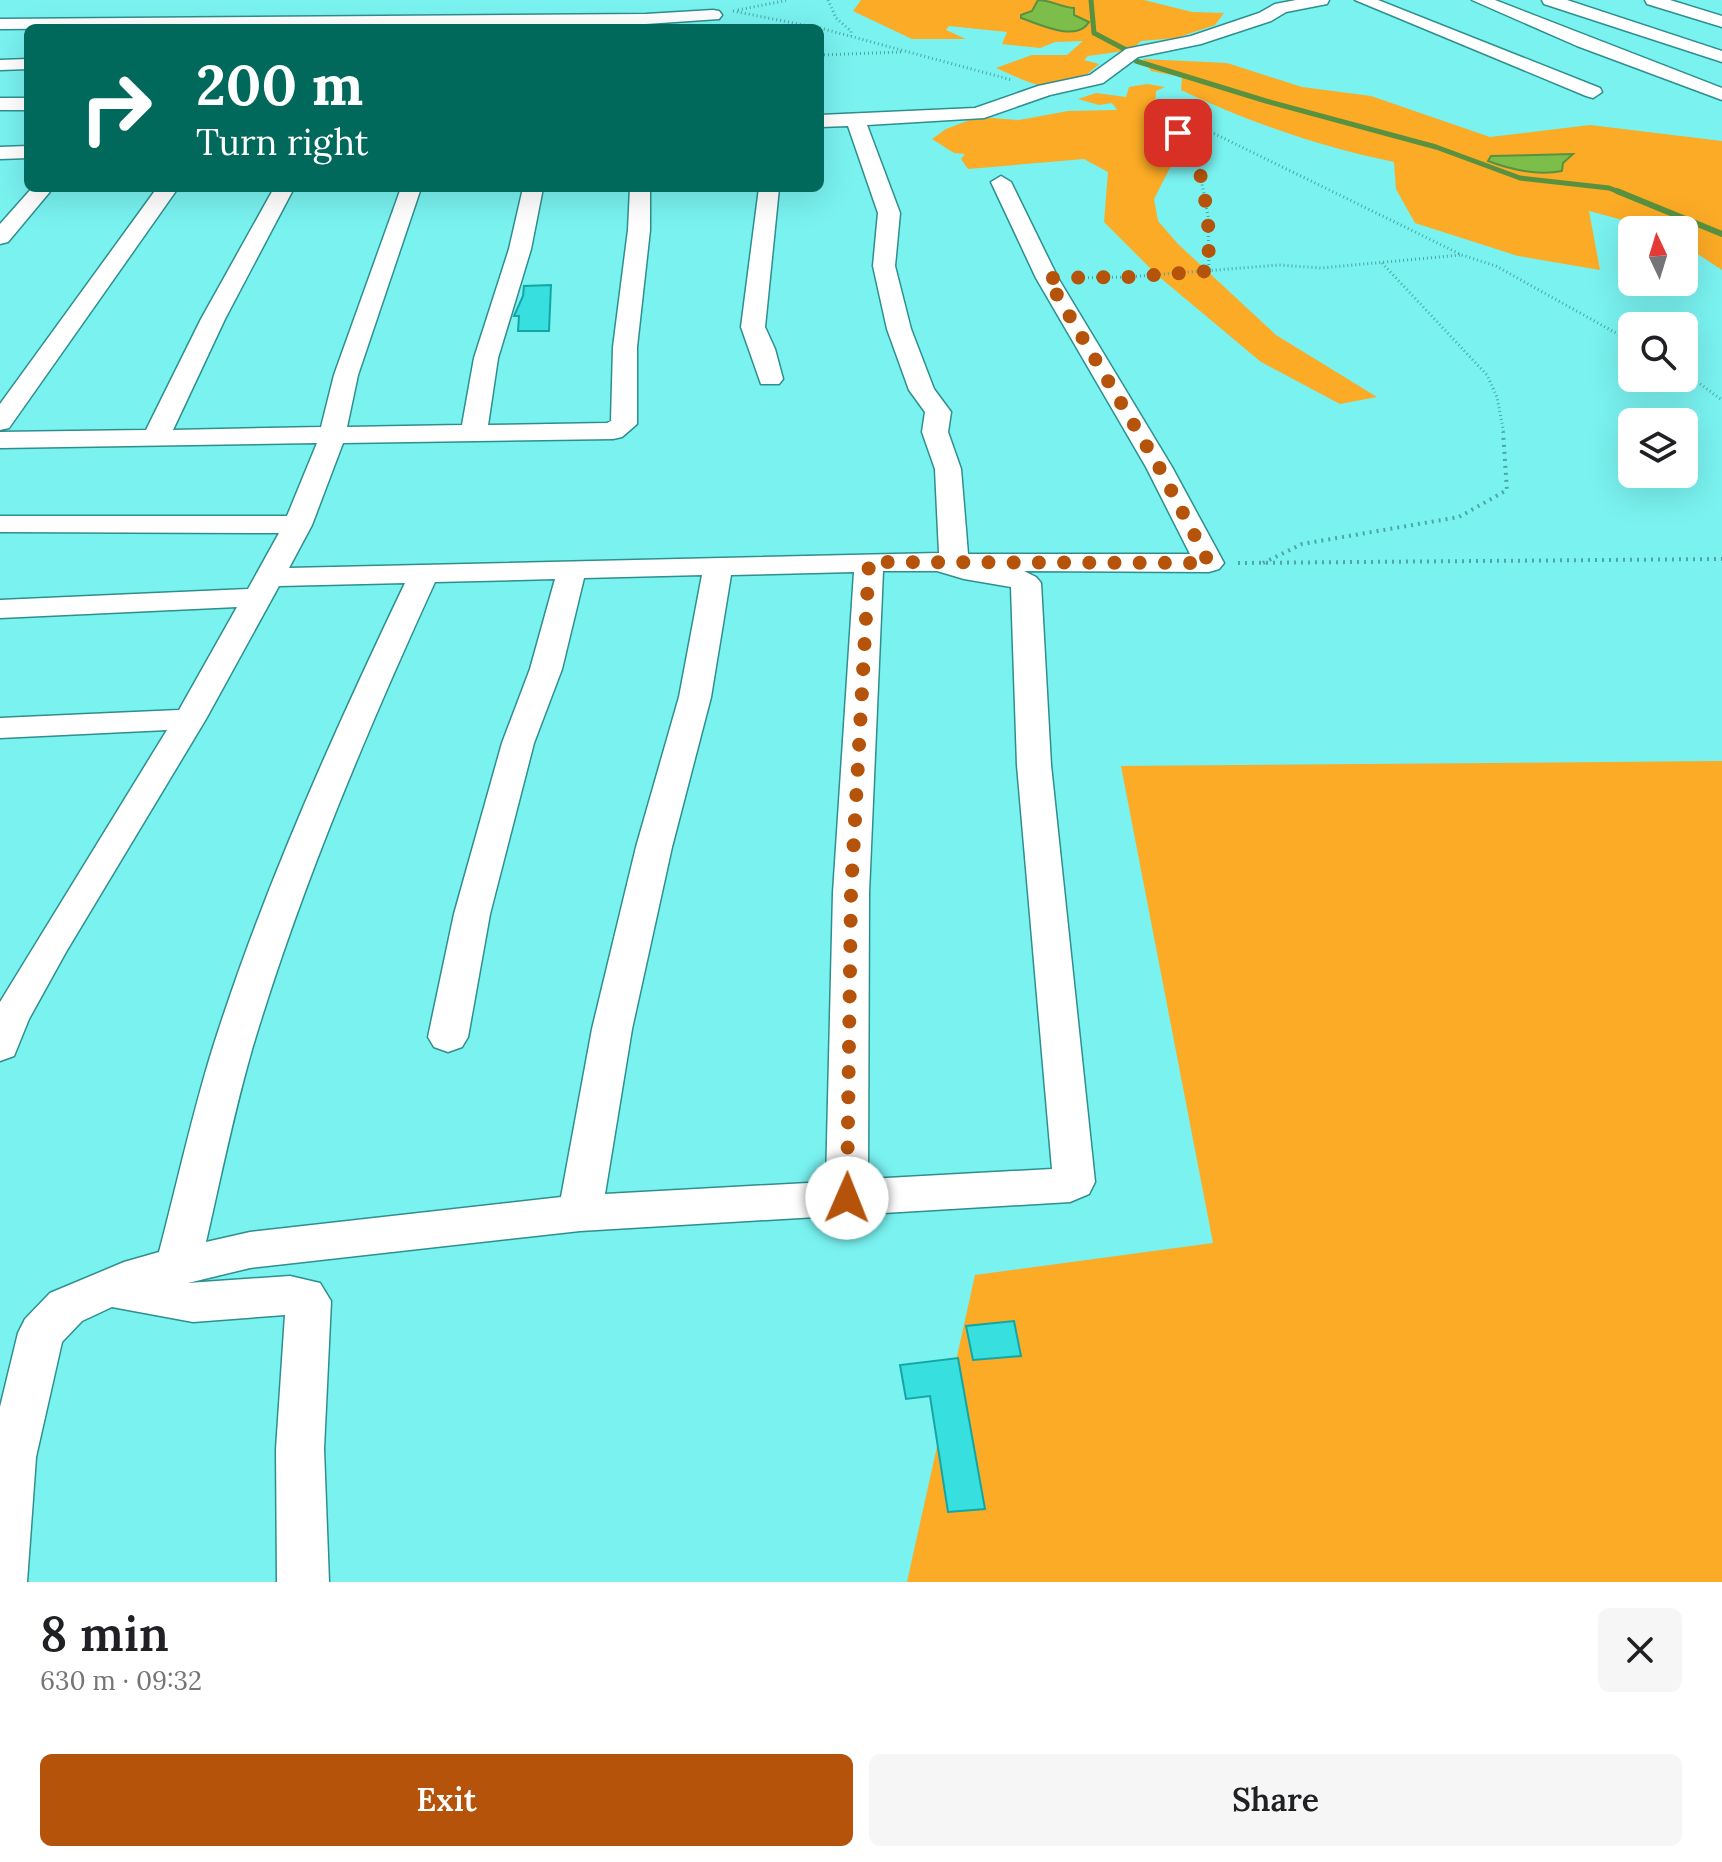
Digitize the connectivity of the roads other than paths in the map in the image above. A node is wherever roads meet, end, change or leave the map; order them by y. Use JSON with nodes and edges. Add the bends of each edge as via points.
{"nodes":[{"id":1,"x":206,"y":0,"type":"edge"},
{"id":2,"x":1321,"y":0,"type":"edge"},
{"id":3,"x":1363,"y":0,"type":"edge"},
{"id":4,"x":1480,"y":0,"type":"edge"},
{"id":5,"x":1550,"y":0,"type":"edge"},
{"id":6,"x":1653,"y":0,"type":"edge"},
{"id":7,"x":719,"y":12,"type":"road end"},
{"id":8,"x":1722,"y":22,"type":"edge"},
{"id":9,"x":193,"y":23,"type":"junction"},
{"id":10,"x":0,"y":24,"type":"edge"},
{"id":11,"x":1722,"y":57,"type":"edge"},
{"id":12,"x":24,"y":64,"type":"edge"},
{"id":13,"x":0,"y":65,"type":"edge"},
{"id":14,"x":1593,"y":92,"type":"dead end"},
{"id":15,"x":1722,"y":94,"type":"edge"},
{"id":16,"x":0,"y":104,"type":"edge"},
{"id":17,"x":24,"y":104,"type":"edge"},
{"id":18,"x":855,"y":119,"type":"junction"},
{"id":19,"x":824,"y":121,"type":"edge"},
{"id":20,"x":24,"y":152,"type":"edge"},
{"id":21,"x":0,"y":153,"type":"edge"},
{"id":22,"x":1001,"y":182,"type":"dead end"},
{"id":23,"x":165,"y":192,"type":"edge"},
{"id":24,"x":282,"y":192,"type":"edge"},
{"id":25,"x":410,"y":192,"type":"edge"},
{"id":26,"x":532,"y":192,"type":"edge"},
{"id":27,"x":640,"y":192,"type":"edge"},
{"id":28,"x":768,"y":192,"type":"edge"},
{"id":29,"x":38,"y":195,"type":"edge"},
{"id":30,"x":0,"y":202,"type":"edge"},
{"id":31,"x":0,"y":237,"type":"edge"},
{"id":32,"x":770,"y":379,"type":"dead end"},
{"id":33,"x":0,"y":422,"type":"edge"},
{"id":34,"x":474,"y":434,"type":"junction"},
{"id":35,"x":332,"y":438,"type":"junction"},
{"id":36,"x":155,"y":439,"type":"junction"},
{"id":37,"x":0,"y":440,"type":"edge"},
{"id":38,"x":0,"y":524,"type":"edge"},
{"id":39,"x":298,"y":525,"type":"junction"},
{"id":40,"x":869,"y":562,"type":"junction"},
{"id":41,"x":948,"y":562,"type":"junction"},
{"id":42,"x":718,"y":566,"type":"junction"},
{"id":43,"x":572,"y":569,"type":"junction"},
{"id":44,"x":424,"y":573,"type":"junction"},
{"id":45,"x":264,"y":587,"type":"junction"},
{"id":46,"x":0,"y":609,"type":"edge"},
{"id":47,"x":190,"y":719,"type":"junction"},
{"id":48,"x":0,"y":728,"type":"edge"},
{"id":49,"x":448,"y":1037,"type":"dead end"},
{"id":50,"x":0,"y":1046,"type":"edge"},
{"id":51,"x":847,"y":1198,"type":"junction"},
{"id":52,"x":580,"y":1213,"type":"junction"},
{"id":53,"x":178,"y":1265,"type":"junction"},
{"id":54,"x":111,"y":1288,"type":"junction"},
{"id":55,"x":1,"y":1582,"type":"edge"},
{"id":56,"x":303,"y":1582,"type":"edge"}],
"edges":[{"from":1,"to":9,"type":"street"},
{"from":2,"to":18,"type":"street","via":[[1281,8],[1195,40],[1132,53],[1096,79],[967,115]]},
{"from":3,"to":14,"type":"street"},
{"from":4,"to":15,"type":"street"},
{"from":5,"to":11,"type":"street"},
{"from":6,"to":8,"type":"street"},
{"from":7,"to":9,"type":"street"},
{"from":9,"to":10,"type":"street"},
{"from":12,"to":13,"type":"street"},
{"from":16,"to":17,"type":"street"},
{"from":18,"to":19,"type":"street"},
{"from":18,"to":41,"type":"street","via":[[889,213],[883,256],[899,329],[922,390],[938,412],[935,432],[948,469]]},
{"from":20,"to":21,"type":"street"},
{"from":22,"to":41,"type":"street","via":[[1047,278],[1209,563]]},
{"from":23,"to":33,"type":"street"},
{"from":24,"to":36,"type":"street"},
{"from":25,"to":35,"type":"street","via":[[346,375]]},
{"from":26,"to":34,"type":"street","via":[[486,358]]},
{"from":27,"to":34,"type":"street","via":[[625,347],[624,424],[613,431]]},
{"from":28,"to":32,"type":"street","via":[[753,327]]},
{"from":29,"to":30,"type":"street"},
{"from":29,"to":31,"type":"street"},
{"from":34,"to":35,"type":"street"},
{"from":35,"to":36,"type":"street"},
{"from":35,"to":39,"type":"street"},
{"from":36,"to":37,"type":"street"},
{"from":38,"to":39,"type":"street"},
{"from":39,"to":45,"type":"street"},
{"from":40,"to":41,"type":"street"},
{"from":40,"to":42,"type":"street"},
{"from":40,"to":51,"type":"street","via":[[851,893]]},
{"from":41,"to":51,"type":"street","via":[[964,573],[1010,576],[1026,583],[1034,765],[1076,1179],[1070,1185]]},
{"from":42,"to":43,"type":"street"},
{"from":42,"to":52,"type":"street","via":[[695,697],[612,1029]]},
{"from":43,"to":44,"type":"street"},
{"from":43,"to":49,"type":"street","via":[[472,914]]},
{"from":44,"to":45,"type":"street"},
{"from":44,"to":53,"type":"street","via":[[295,866],[233,1048]]},
{"from":45,"to":46,"type":"street"},
{"from":45,"to":47,"type":"street"},
{"from":47,"to":48,"type":"street"},
{"from":47,"to":50,"type":"street","via":[[49,949]]},
{"from":51,"to":52,"type":"street"},
{"from":52,"to":53,"type":"street","via":[[250,1250]]},
{"from":53,"to":54,"type":"street"},
{"from":54,"to":55,"type":"street","via":[[66,1307],[41,1333],[12,1457]]},
{"from":54,"to":56,"type":"street","via":[[174,1302],[290,1295],[308,1301],[300,1449]]}]}
